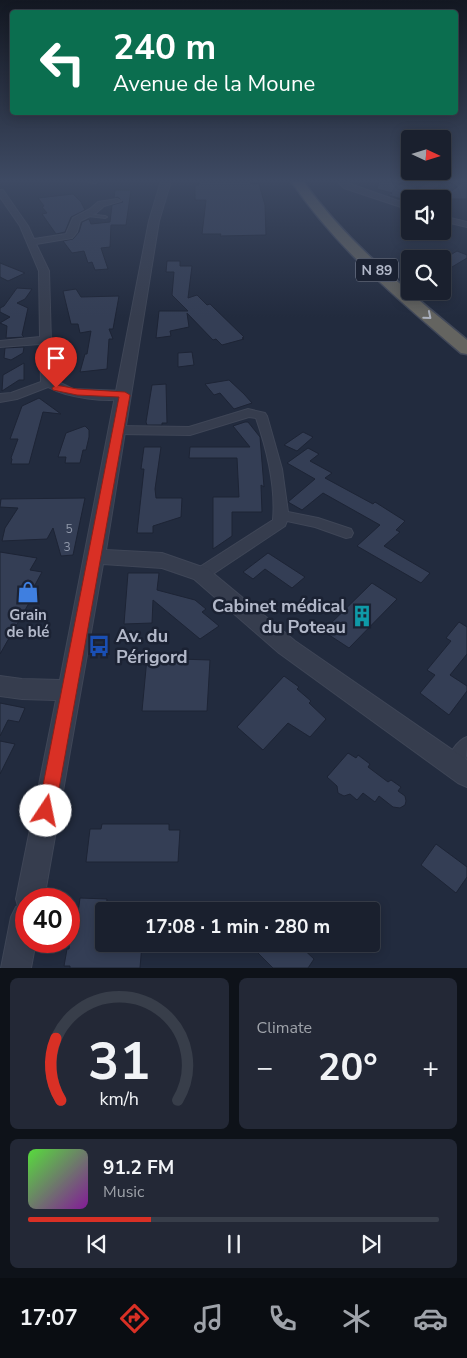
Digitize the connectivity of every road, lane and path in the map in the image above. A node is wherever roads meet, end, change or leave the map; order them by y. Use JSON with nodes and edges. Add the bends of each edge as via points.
{"nodes":[{"id":1,"x":24,"y":226,"type":"edge"},
{"id":2,"x":74,"y":226,"type":"edge"},
{"id":3,"x":153,"y":226,"type":"edge"},
{"id":4,"x":333,"y":226,"type":"edge"},
{"id":5,"x":350,"y":226,"type":"edge"},
{"id":6,"x":32,"y":242,"type":"junction"},
{"id":7,"x":401,"y":276,"type":"edge"},
{"id":8,"x":430,"y":300,"type":"edge"},
{"id":9,"x":467,"y":332,"type":"edge"},
{"id":10,"x":44,"y":340,"type":"junction"},
{"id":11,"x":0,"y":344,"type":"edge"},
{"id":12,"x":467,"y":349,"type":"edge"},
{"id":13,"x":49,"y":383,"type":"junction"},
{"id":14,"x":125,"y":395,"type":"junction"},
{"id":15,"x":0,"y":398,"type":"edge"},
{"id":16,"x":118,"y":430,"type":"junction"},
{"id":17,"x":281,"y":515,"type":"junction"},
{"id":18,"x":346,"y":533,"type":"dead end"},
{"id":19,"x":95,"y":557,"type":"junction"},
{"id":20,"x":201,"y":574,"type":"junction"},
{"id":21,"x":0,"y":686,"type":"edge"},
{"id":22,"x":70,"y":690,"type":"junction"},
{"id":23,"x":467,"y":746,"type":"edge"},
{"id":24,"x":460,"y":770,"type":"edge"},
{"id":25,"x":32,"y":888,"type":"edge"},
{"id":26,"x":19,"y":953,"type":"edge"},
{"id":27,"x":16,"y":968,"type":"edge"}],
"edges":[{"from":1,"to":6,"type":"street"},
{"from":2,"to":6,"type":"street","via":[[69,236]]},
{"from":3,"to":14,"type":"street"},
{"from":4,"to":12,"type":"highway","number":"N 89","one_way":true,"via":[[366,260]]},
{"from":5,"to":7,"type":"highway","number":"N 89"},
{"from":6,"to":10,"type":"street","via":[[45,276]]},
{"from":8,"to":9,"type":"highway"},
{"from":10,"to":11,"type":"street"},
{"from":10,"to":13,"type":"street","via":[[45,376]]},
{"from":13,"to":14,"type":"street","via":[[68,391]]},
{"from":13,"to":15,"type":"street"},
{"from":14,"to":16,"type":"street"},
{"from":16,"to":17,"type":"street","via":[[190,431],[248,413],[261,416],[267,429]]},
{"from":16,"to":19,"type":"street"},
{"from":17,"to":18,"type":"street"},
{"from":17,"to":20,"type":"street","via":[[280,522]]},
{"from":19,"to":20,"type":"street","via":[[157,558]]},
{"from":19,"to":22,"type":"street"},
{"from":20,"to":24,"type":"street","via":[[287,647]]},
{"from":21,"to":22,"type":"street"},
{"from":22,"to":25,"type":"street"},
{"from":23,"to":24,"type":"street"},
{"from":26,"to":27,"type":"street"}]}
